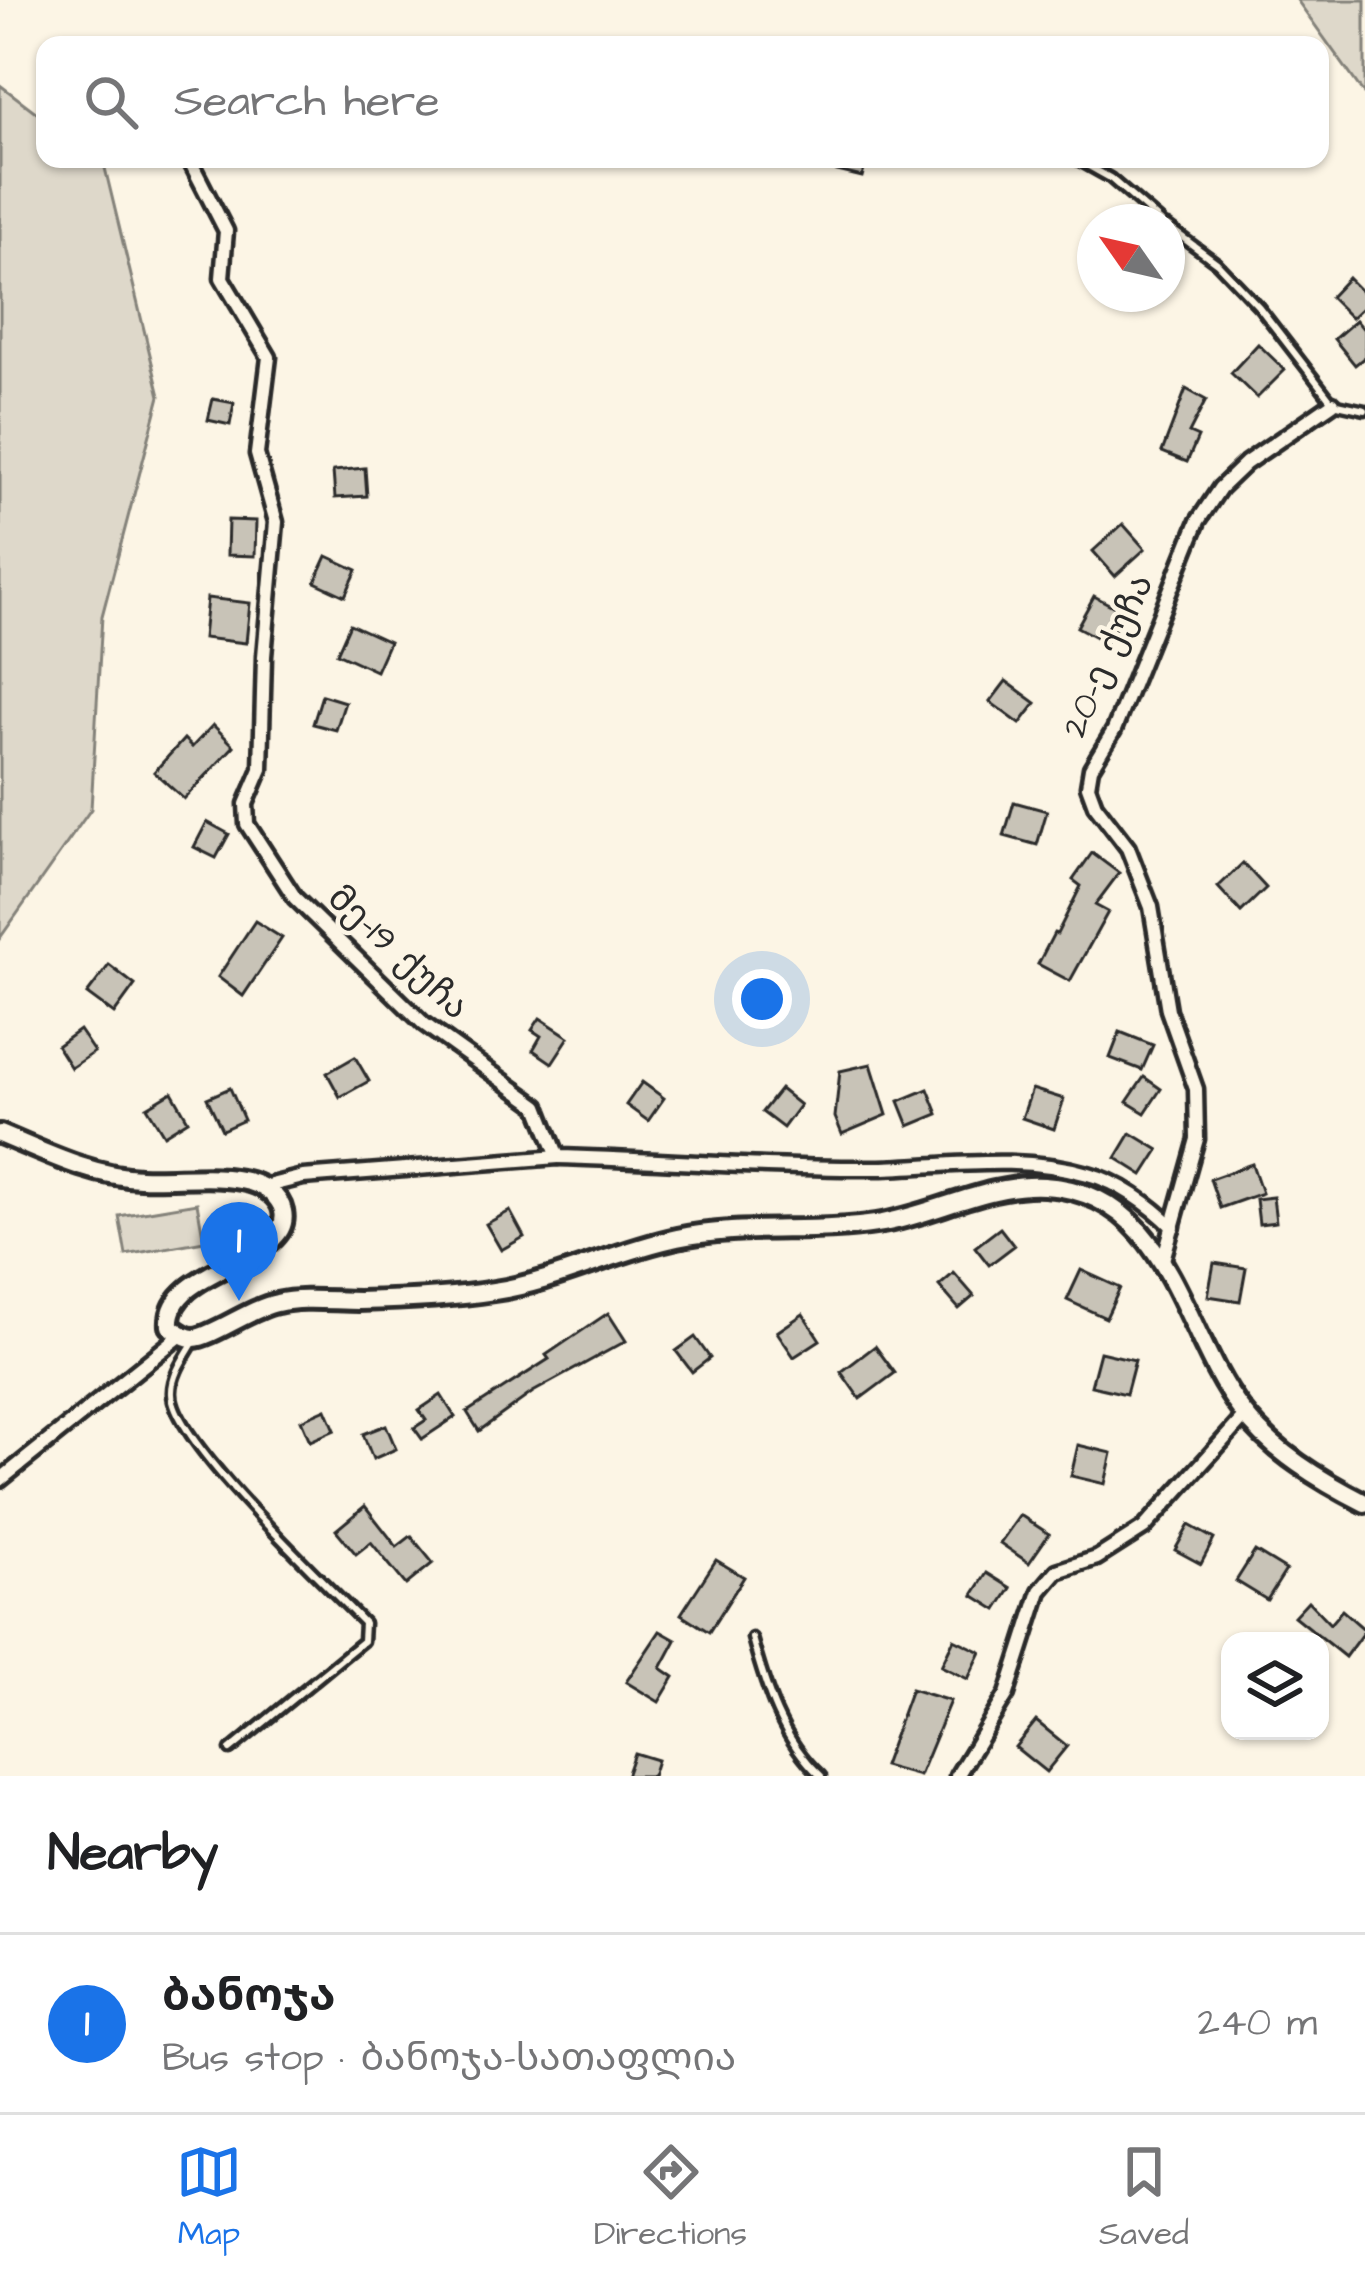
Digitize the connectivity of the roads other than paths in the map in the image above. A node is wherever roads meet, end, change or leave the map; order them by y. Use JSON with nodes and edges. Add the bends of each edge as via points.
{"nodes":[{"id":1,"x":194,"y":168,"type":"edge"},
{"id":2,"x":1092,"y":168,"type":"edge"},
{"id":3,"x":1140,"y":204,"type":"edge"},
{"id":4,"x":1185,"y":239,"type":"edge"},
{"id":5,"x":1333,"y":403,"type":"junction"},
{"id":6,"x":1365,"y":410,"type":"edge"},
{"id":7,"x":0,"y":1134,"type":"edge"},
{"id":8,"x":558,"y":1156,"type":"junction"},
{"id":9,"x":263,"y":1187,"type":"junction"},
{"id":10,"x":1173,"y":1227,"type":"junction"},
{"id":11,"x":1162,"y":1260,"type":"junction"},
{"id":12,"x":188,"y":1336,"type":"junction"},
{"id":13,"x":1245,"y":1416,"type":"junction"},
{"id":14,"x":0,"y":1480,"type":"edge"},
{"id":15,"x":1365,"y":1503,"type":"edge"},
{"id":16,"x":752,"y":1638,"type":"dead end"},
{"id":17,"x":230,"y":1750,"type":"dead end"},
{"id":18,"x":820,"y":1776,"type":"edge"},
{"id":19,"x":957,"y":1776,"type":"edge"}],
"edges":[{"from":1,"to":8,"type":"street","name":"მე-19 ქუჩა","via":[[226,231],[222,278],[269,357],[257,454],[276,522],[261,770],[246,804],[248,824],[295,898],[424,1024],[538,1106]]},
{"from":2,"to":3,"type":"lane"},
{"from":4,"to":5,"type":"lane","via":[[1259,308]]},
{"from":5,"to":6,"type":"lane"},
{"from":5,"to":10,"type":"street","name":"20-ე ქუჩა","via":[[1246,463],[1198,521],[1091,768],[1095,805],[1128,848],[1151,907],[1168,1010],[1196,1089],[1197,1139]]},
{"from":7,"to":9,"type":"street","via":[[134,1178]]},
{"from":8,"to":9,"type":"street"},
{"from":8,"to":10,"type":"street","via":[[1054,1166],[1094,1174]]},
{"from":9,"to":12,"type":"street","via":[[278,1199],[281,1229],[180,1293],[170,1326]]},
{"from":10,"to":11,"type":"street","name":"20-ე ქუჩა"},
{"from":11,"to":12,"type":"street","via":[[1106,1203],[1041,1186],[876,1224],[676,1238],[499,1290],[280,1301]]},
{"from":11,"to":13,"type":"street"},
{"from":12,"to":14,"type":"street"},
{"from":12,"to":17,"type":"lane","via":[[171,1390],[175,1411],[199,1448],[364,1623],[363,1641]]},
{"from":13,"to":15,"type":"street","via":[[1288,1456]]},
{"from":13,"to":19,"type":"street","via":[[1144,1528],[1097,1558],[1057,1571],[1040,1591],[1006,1694]]},
{"from":16,"to":18,"type":"lane","via":[[786,1736]]}]}
